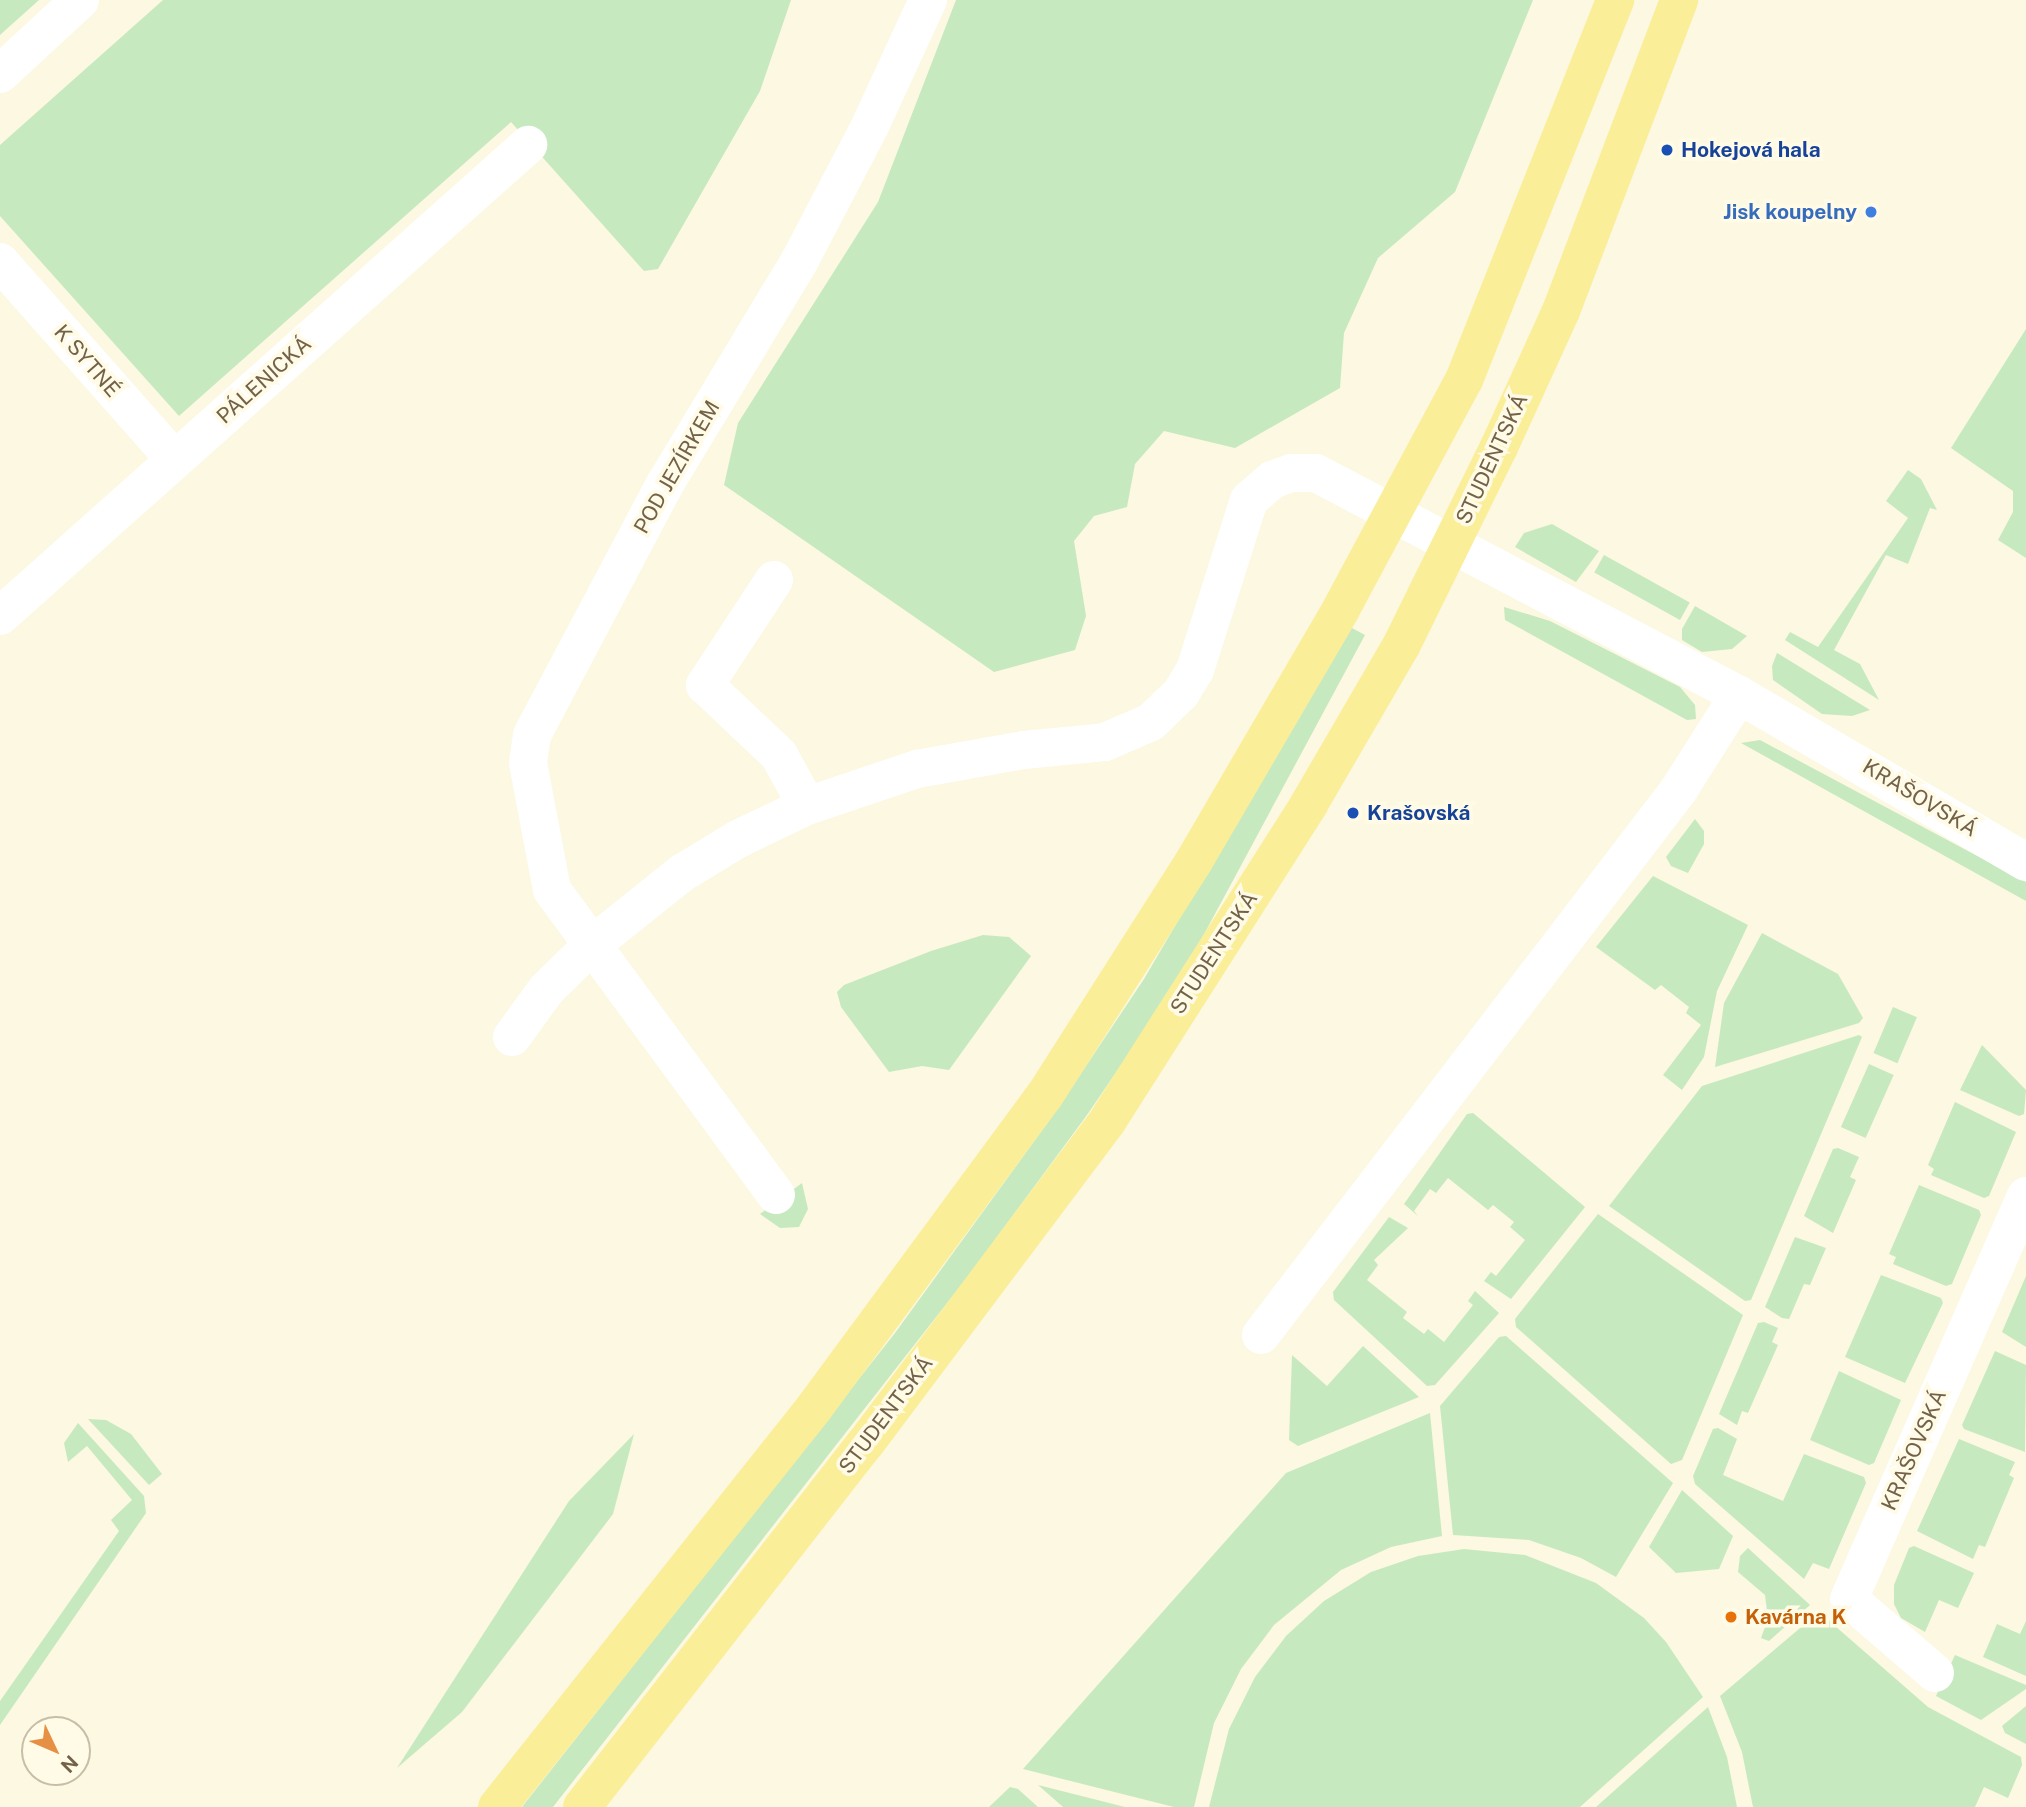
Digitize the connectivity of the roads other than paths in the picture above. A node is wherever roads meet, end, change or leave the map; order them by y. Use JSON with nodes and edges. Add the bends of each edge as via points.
{"nodes":[{"id":1,"x":80,"y":0,"type":"edge"},
{"id":2,"x":928,"y":0,"type":"edge"},
{"id":3,"x":1615,"y":0,"type":"edge"},
{"id":4,"x":1679,"y":0,"type":"edge"},
{"id":5,"x":0,"y":74,"type":"edge"},
{"id":6,"x":528,"y":145,"type":"dead end"},
{"id":7,"x":0,"y":262,"type":"edge"},
{"id":8,"x":175,"y":460,"type":"junction"},
{"id":9,"x":1392,"y":513,"type":"junction"},
{"id":10,"x":1452,"y":544,"type":"junction"},
{"id":11,"x":774,"y":580,"type":"dead end"},
{"id":12,"x":0,"y":615,"type":"edge"},
{"id":13,"x":1739,"y":695,"type":"junction"},
{"id":14,"x":807,"y":806,"type":"junction"},
{"id":15,"x":2026,"y":862,"type":"edge"},
{"id":16,"x":592,"y":945,"type":"junction"},
{"id":17,"x":512,"y":1037,"type":"dead end"},
{"id":18,"x":776,"y":1195,"type":"dead end"},
{"id":19,"x":2026,"y":1196,"type":"edge"},
{"id":20,"x":1261,"y":1335,"type":"dead end"},
{"id":21,"x":1935,"y":1673,"type":"dead end"},
{"id":22,"x":497,"y":1807,"type":"edge"},
{"id":23,"x":582,"y":1807,"type":"edge"}],
"edges":[{"from":1,"to":5,"type":"street"},
{"from":2,"to":16,"type":"street","name":"POD JEZÍRKEM","via":[[870,127],[800,260],[665,484],[531,735],[528,763],[545,868],[552,890]]},
{"from":3,"to":9,"type":"main road","via":[[1464,380]]},
{"from":4,"to":10,"type":"main road","name":"STUDENTSKÁ","via":[[1561,310]]},
{"from":6,"to":8,"type":"street","name":"PÁLENICKÁ"},
{"from":7,"to":8,"type":"street","name":"K SYTNÉ"},
{"from":8,"to":12,"type":"street","name":"PÁLENICKÁ"},
{"from":9,"to":10,"type":"street","name":"KRAŠOVSKÁ"},
{"from":9,"to":14,"type":"street","via":[[1316,472],[1272,480],[1249,500],[1242,514],[1195,670],[1181,694],[1151,722],[1105,743],[1024,750],[917,769]]},
{"from":9,"to":22,"type":"main road","via":[[1194,860],[1045,1095],[814,1408]]},
{"from":10,"to":13,"type":"street","name":"KRAŠOVSKÁ"},
{"from":10,"to":23,"type":"main road","name":"STUDENTSKÁ","via":[[1402,644],[1309,804],[1108,1120],[865,1444]]},
{"from":11,"to":14,"type":"street","via":[[705,685],[779,755]]},
{"from":13,"to":15,"type":"street","name":"KRAŠOVSKÁ"},
{"from":13,"to":20,"type":"street","via":[[1678,791]]},
{"from":14,"to":16,"type":"street","via":[[682,873]]},
{"from":16,"to":17,"type":"street","via":[[546,990]]},
{"from":16,"to":18,"type":"street"},
{"from":19,"to":21,"type":"street","name":"KRAŠOVSKÁ","via":[[1849,1599]]}]}
